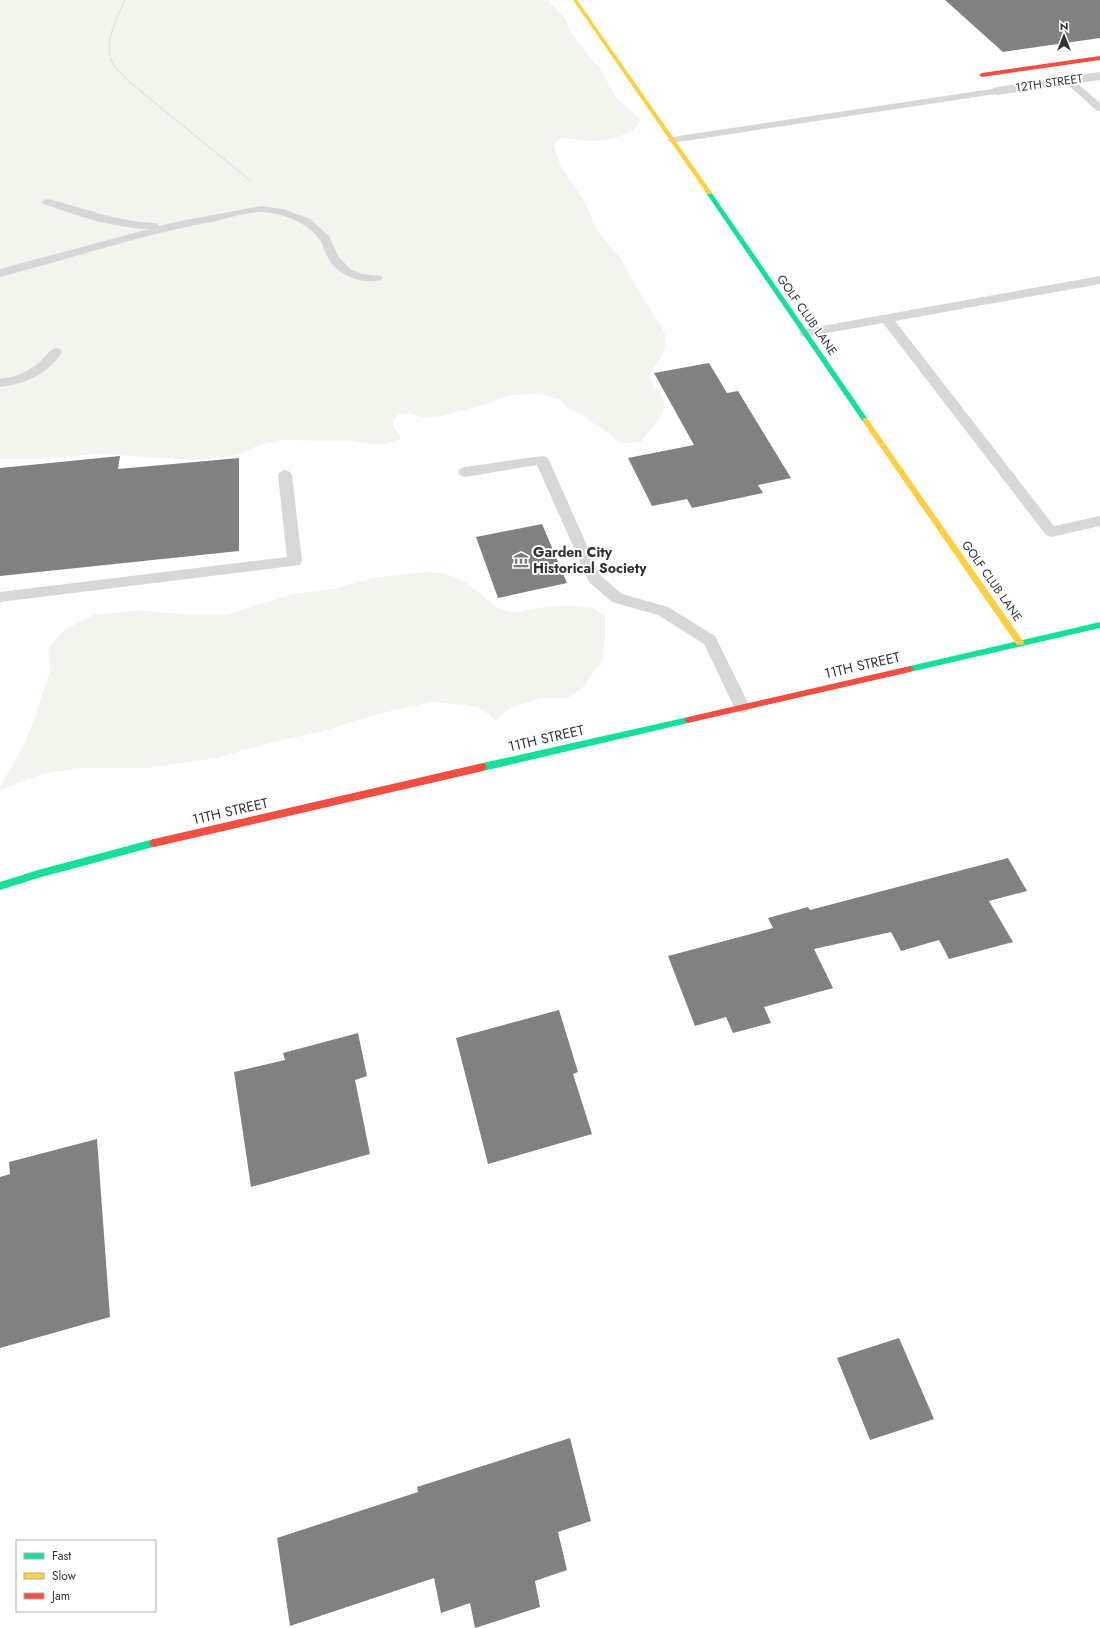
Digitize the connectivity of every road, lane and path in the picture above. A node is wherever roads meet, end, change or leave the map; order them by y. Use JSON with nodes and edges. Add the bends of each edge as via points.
{"nodes":[{"id":1,"x":125,"y":0,"type":"edge"},
{"id":2,"x":574,"y":0,"type":"edge"},
{"id":3,"x":1100,"y":58,"type":"edge"},
{"id":4,"x":982,"y":75,"type":"dead end"},
{"id":5,"x":1100,"y":76,"type":"edge"},
{"id":6,"x":1068,"y":80,"type":"junction"},
{"id":7,"x":998,"y":91,"type":"joint"},
{"id":8,"x":1100,"y":108,"type":"edge"},
{"id":9,"x":672,"y":140,"type":"junction"},
{"id":10,"x":48,"y":202,"type":"dead end"},
{"id":11,"x":290,"y":214,"type":"junction"},
{"id":12,"x":174,"y":226,"type":"junction"},
{"id":13,"x":0,"y":273,"type":"edge"},
{"id":14,"x":377,"y":278,"type":"dead end"},
{"id":15,"x":1100,"y":280,"type":"edge"},
{"id":16,"x":887,"y":319,"type":"junction"},
{"id":17,"x":805,"y":333,"type":"junction"},
{"id":18,"x":56,"y":352,"type":"dead end"},
{"id":19,"x":0,"y":383,"type":"edge"},
{"id":20,"x":465,"y":472,"type":"dead end"},
{"id":21,"x":285,"y":475,"type":"dead end"},
{"id":22,"x":1100,"y":521,"type":"edge"},
{"id":23,"x":0,"y":597,"type":"edge"},
{"id":24,"x":1100,"y":625,"type":"edge"},
{"id":25,"x":1020,"y":643,"type":"junction"},
{"id":26,"x":742,"y":707,"type":"junction"},
{"id":27,"x":0,"y":886,"type":"edge"}],
"edges":[{"from":1,"to":11,"type":"path","via":[[108,46],[113,64],[127,80]]},
{"from":2,"to":9,"type":"street","name":"GOLF CLUB LANE"},
{"from":3,"to":4,"type":"street","name":"12TH STREET"},
{"from":5,"to":6,"type":"street","name":"12TH STREET"},
{"from":6,"to":7,"type":"street","name":"12TH STREET"},
{"from":6,"to":8,"type":"lane"},
{"from":7,"to":9,"type":"lane"},
{"from":9,"to":17,"type":"street","name":"GOLF CLUB LANE"},
{"from":10,"to":12,"type":"lane","via":[[113,222],[140,226]]},
{"from":11,"to":12,"type":"lane","via":[[261,209]]},
{"from":11,"to":14,"type":"lane","via":[[306,220],[325,238],[333,257],[346,271],[360,277]]},
{"from":12,"to":13,"type":"lane"},
{"from":15,"to":16,"type":"lane"},
{"from":16,"to":17,"type":"lane"},
{"from":16,"to":22,"type":"lane","via":[[1051,532]]},
{"from":17,"to":25,"type":"street","name":"GOLF CLUB LANE"},
{"from":18,"to":19,"type":"lane","via":[[48,363],[34,373],[12,382]]},
{"from":20,"to":26,"type":"lane","via":[[542,460],[594,578],[617,598],[663,611],[710,640]]},
{"from":21,"to":23,"type":"lane","via":[[295,561]]},
{"from":24,"to":25,"type":"street","name":"11TH STREET"},
{"from":25,"to":26,"type":"street","name":"11TH STREET"},
{"from":26,"to":27,"type":"street","name":"11TH STREET","via":[[160,842]]}]}
